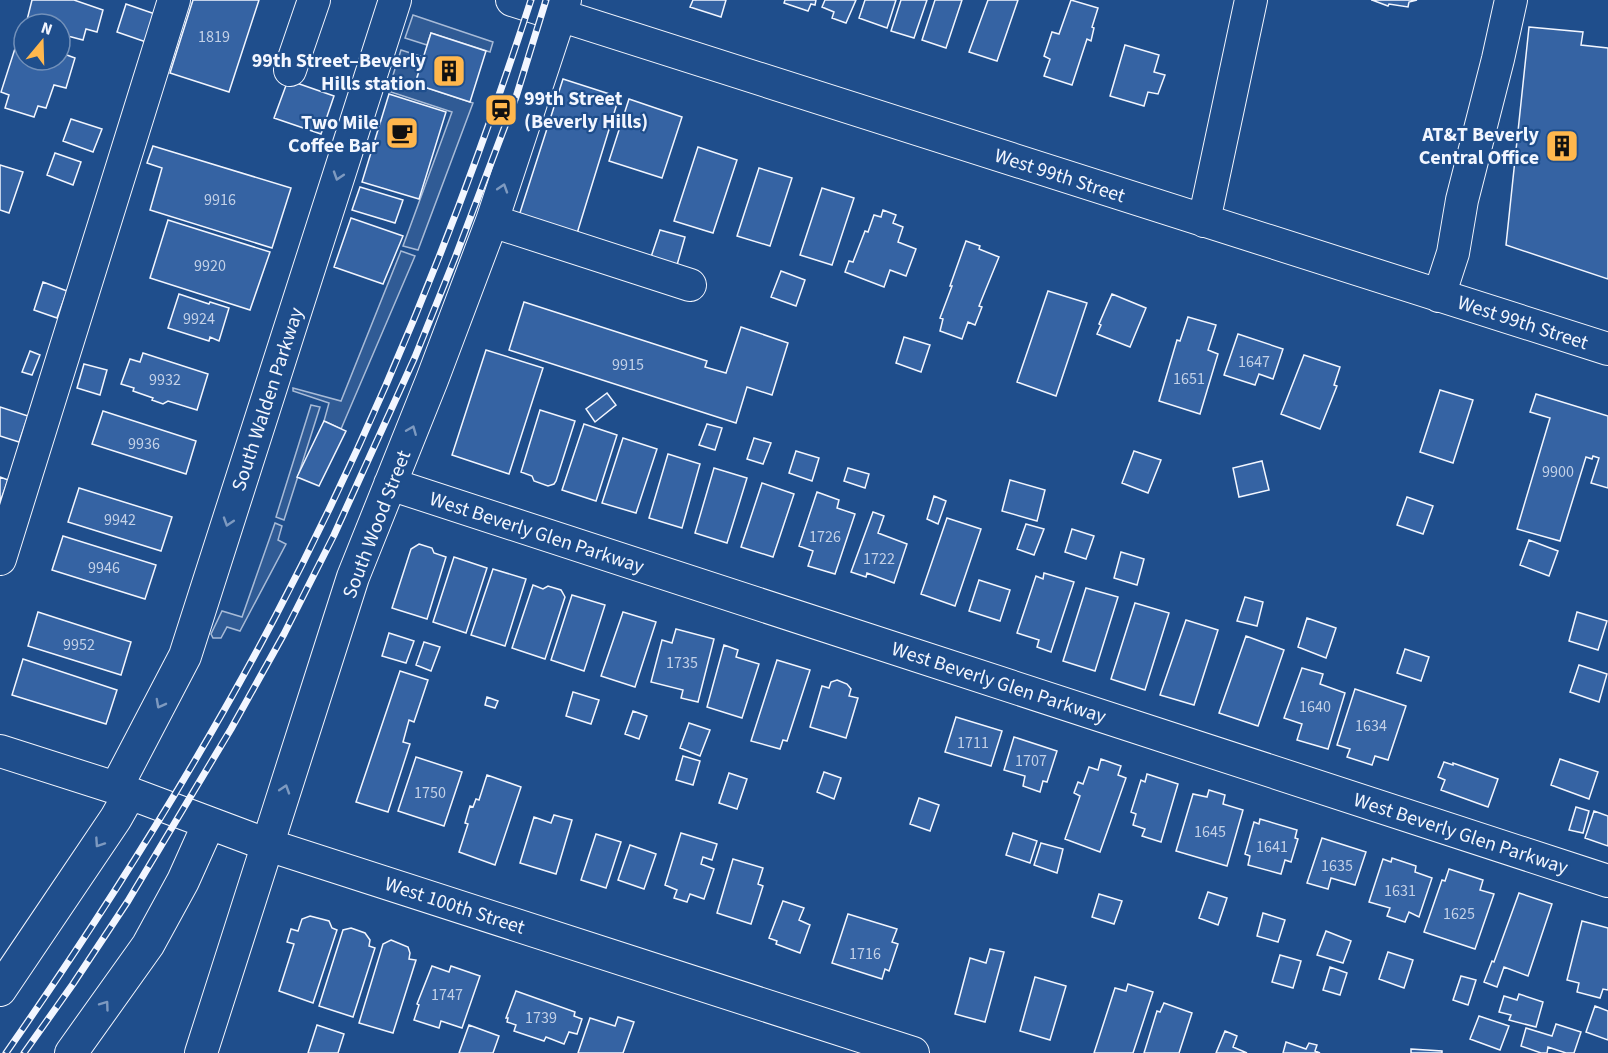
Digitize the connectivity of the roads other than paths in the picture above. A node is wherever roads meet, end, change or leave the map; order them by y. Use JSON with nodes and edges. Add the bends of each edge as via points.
{"nodes":[{"id":1,"x":174,"y":0,"type":"edge"},
{"id":2,"x":314,"y":0,"type":"edge"},
{"id":3,"x":394,"y":0,"type":"edge"},
{"id":4,"x":512,"y":0,"type":"edge"},
{"id":5,"x":1251,"y":0,"type":"edge"},
{"id":6,"x":1511,"y":0,"type":"edge"},
{"id":7,"x":563,"y":8,"type":"edge"},
{"id":8,"x":290,"y":70,"type":"dead end"},
{"id":9,"x":492,"y":221,"type":"junction"},
{"id":10,"x":1204,"y":221,"type":"junction"},
{"id":11,"x":690,"y":285,"type":"dead end"},
{"id":12,"x":1439,"y":296,"type":"junction"},
{"id":13,"x":1608,"y":349,"type":"edge"},
{"id":14,"x":390,"y":484,"type":"junction"},
{"id":15,"x":0,"y":559,"type":"edge"},
{"id":16,"x":0,"y":751,"type":"edge"},
{"id":17,"x":123,"y":790,"type":"junction"},
{"id":18,"x":209,"y":823,"type":"junction"},
{"id":19,"x":268,"y":845,"type":"junction"},
{"id":20,"x":1608,"y":881,"type":"edge"},
{"id":21,"x":0,"y":990,"type":"edge"},
{"id":22,"x":71,"y":1053,"type":"edge"},
{"id":23,"x":201,"y":1053,"type":"edge"},
{"id":24,"x":913,"y":1053,"type":"edge"}],
"edges":[{"from":1,"to":15,"type":"street"},
{"from":2,"to":8,"type":"street"},
{"from":3,"to":17,"type":"street","name":"South Walden Parkway","one_way":true,"via":[[185,656]]},
{"from":4,"to":7,"type":"street","name":"West 99th Street"},
{"from":5,"to":10,"type":"street"},
{"from":6,"to":12,"type":"street","via":[[1462,200],[1453,253]]},
{"from":9,"to":7,"type":"street","name":"South Wood Street","one_way":true},
{"from":7,"to":10,"type":"street","name":"West 99th Street"},
{"from":9,"to":11,"type":"street"},
{"from":14,"to":9,"type":"street","name":"South Wood Street","one_way":true},
{"from":10,"to":12,"type":"street","name":"West 99th Street"},
{"from":12,"to":13,"type":"street","name":"West 99th Street"},
{"from":19,"to":14,"type":"street","name":"South Wood Street","one_way":true,"via":[[353,577]]},
{"from":14,"to":20,"type":"street","name":"West Beverly Glen Parkway"},
{"from":16,"to":17,"type":"street","name":"West 100th Street"},
{"from":17,"to":18,"type":"street","name":"West 100th Street"},
{"from":17,"to":21,"type":"street","name":"South Walden Parkway","one_way":true,"via":[[110,827]]},
{"from":18,"to":19,"type":"street","name":"West 100th Street"},
{"from":22,"to":18,"type":"street","one_way":true,"via":[[148,945]]},
{"from":19,"to":23,"type":"street","name":"South Wood Street"},
{"from":19,"to":24,"type":"street","name":"West 100th Street"}]}
